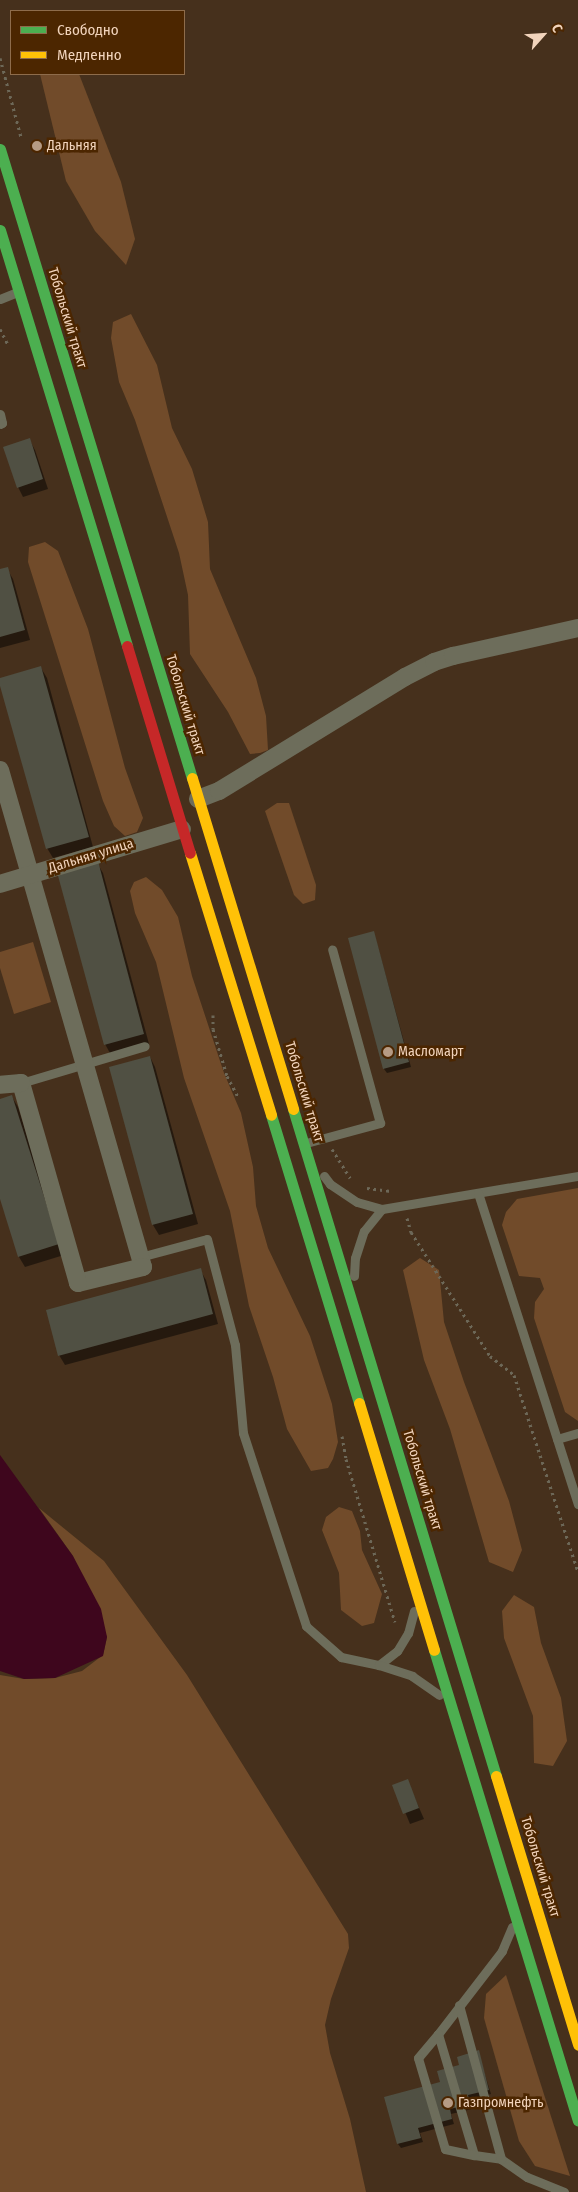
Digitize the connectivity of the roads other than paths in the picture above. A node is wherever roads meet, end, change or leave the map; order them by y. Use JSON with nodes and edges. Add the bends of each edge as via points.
{"nodes":[{"id":1,"x":0,"y":149,"type":"edge"},
{"id":2,"x":0,"y":230,"type":"edge"},
{"id":3,"x":42,"y":284,"type":"junction"},
{"id":4,"x":19,"y":291,"type":"junction"},
{"id":5,"x":0,"y":299,"type":"edge"},
{"id":6,"x":0,"y":414,"type":"edge"},
{"id":7,"x":0,"y":424,"type":"edge"},
{"id":8,"x":578,"y":628,"type":"edge"},
{"id":9,"x":0,"y":770,"type":"edge"},
{"id":10,"x":198,"y":799,"type":"junction"},
{"id":11,"x":182,"y":828,"type":"junction"},
{"id":12,"x":31,"y":874,"type":"junction"},
{"id":13,"x":0,"y":884,"type":"edge"},
{"id":14,"x":332,"y":948,"type":"dead end"},
{"id":15,"x":145,"y":1046,"type":"dead end"},
{"id":16,"x":85,"y":1064,"type":"junction"},
{"id":17,"x":21,"y":1083,"type":"junction"},
{"id":18,"x":0,"y":1085,"type":"edge"},
{"id":19,"x":304,"y":1144,"type":"junction"},
{"id":20,"x":578,"y":1176,"type":"edge"},
{"id":21,"x":478,"y":1193,"type":"junction"},
{"id":22,"x":382,"y":1209,"type":"junction"},
{"id":23,"x":140,"y":1257,"type":"junction"},
{"id":24,"x":352,"y":1299,"type":"junction"},
{"id":25,"x":578,"y":1433,"type":"edge"},
{"id":26,"x":557,"y":1439,"type":"junction"},
{"id":27,"x":578,"y":1504,"type":"edge"},
{"id":28,"x":417,"y":1598,"type":"junction"},
{"id":29,"x":379,"y":1665,"type":"junction"},
{"id":30,"x":450,"y":1706,"type":"junction"},
{"id":31,"x":514,"y":1912,"type":"junction"},
{"id":32,"x":459,"y":2005,"type":"junction"},
{"id":33,"x":438,"y":2034,"type":"junction"},
{"id":34,"x":578,"y":2045,"type":"edge"},
{"id":35,"x":578,"y":2120,"type":"edge"},
{"id":36,"x":474,"y":2155,"type":"junction"},
{"id":37,"x":501,"y":2159,"type":"junction"},
{"id":38,"x":564,"y":2192,"type":"edge"}],
"edges":[{"from":1,"to":3,"type":"main road","name":"Тобольский тракт"},
{"from":2,"to":4,"type":"main road"},
{"from":3,"to":4,"type":"main road"},
{"from":3,"to":10,"type":"main road","name":"Тобольский тракт"},
{"from":4,"to":5,"type":"lane"},
{"from":4,"to":11,"type":"main road"},
{"from":6,"to":7,"type":"lane"},
{"from":8,"to":10,"type":"street","via":[[434,662],[219,791]]},
{"from":9,"to":12,"type":"street"},
{"from":10,"to":19,"type":"main road","name":"Тобольский тракт"},
{"from":11,"to":12,"type":"street","name":"Дальняя улица"},
{"from":11,"to":28,"type":"main road"},
{"from":12,"to":13,"type":"street","name":"Дальняя улица"},
{"from":12,"to":16,"type":"street"},
{"from":14,"to":19,"type":"lane","via":[[380,1123]]},
{"from":15,"to":16,"type":"lane"},
{"from":16,"to":17,"type":"lane"},
{"from":16,"to":23,"type":"street"},
{"from":17,"to":18,"type":"street"},
{"from":17,"to":23,"type":"street","via":[[78,1283],[143,1267]]},
{"from":19,"to":22,"type":"lane","via":[[330,1184],[357,1202]]},
{"from":19,"to":24,"type":"main road","name":"Тобольский тракт"},
{"from":20,"to":21,"type":"lane"},
{"from":21,"to":22,"type":"lane"},
{"from":21,"to":26,"type":"lane"},
{"from":22,"to":24,"type":"lane","via":[[364,1231],[355,1258]]},
{"from":23,"to":29,"type":"lane","via":[[207,1239],[235,1345],[243,1433],[306,1626],[342,1657]]},
{"from":24,"to":34,"type":"main road","name":"Тобольский тракт"},
{"from":25,"to":26,"type":"lane"},
{"from":26,"to":27,"type":"lane"},
{"from":28,"to":29,"type":"lane","via":[[408,1633],[397,1651]]},
{"from":28,"to":30,"type":"main road"},
{"from":29,"to":30,"type":"lane","via":[[412,1676],[430,1687]]},
{"from":30,"to":31,"type":"main road"},
{"from":31,"to":32,"type":"lane","via":[[512,1928],[502,1951]]},
{"from":31,"to":35,"type":"main road"},
{"from":32,"to":33,"type":"lane"},
{"from":32,"to":37,"type":"lane"},
{"from":33,"to":36,"type":"lane"},
{"from":33,"to":36,"type":"lane","via":[[418,2058],[442,2140],[445,2149]]},
{"from":36,"to":37,"type":"lane"},
{"from":37,"to":38,"type":"lane","via":[[527,2177]]}]}
